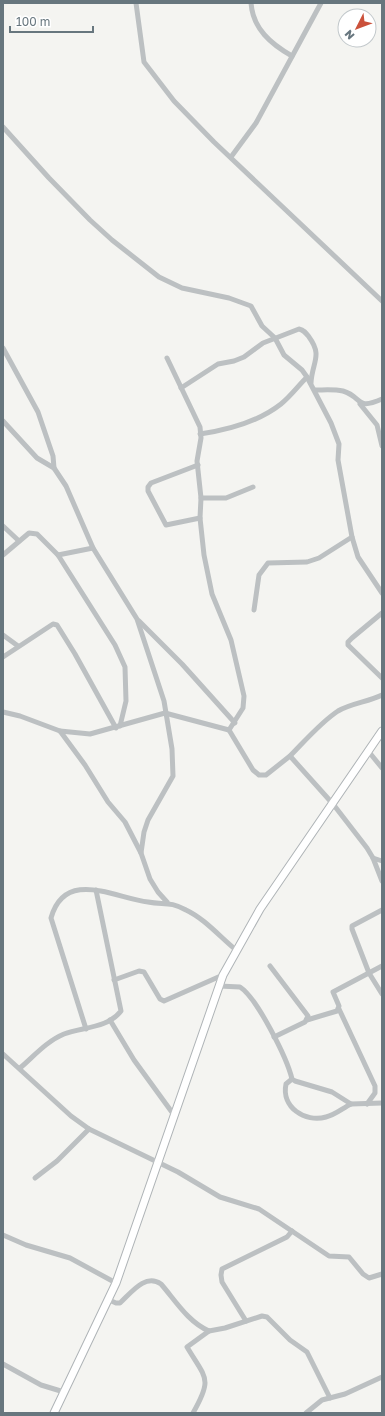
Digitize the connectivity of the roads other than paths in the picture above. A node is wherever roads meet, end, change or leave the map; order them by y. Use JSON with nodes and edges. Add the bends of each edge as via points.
{"nodes":[{"id":1,"x":136,"y":3,"type":"edge"},
{"id":2,"x":251,"y":3,"type":"edge"},
{"id":3,"x":320,"y":3,"type":"edge"},
{"id":4,"x":292,"y":56,"type":"junction"},
{"id":5,"x":3,"y":127,"type":"edge"},
{"id":6,"x":231,"y":157,"type":"junction"},
{"id":7,"x":382,"y":301,"type":"edge"},
{"id":8,"x":275,"y":338,"type":"junction"},
{"id":9,"x":4,"y":351,"type":"edge"},
{"id":10,"x":167,"y":358,"type":"dead end"},
{"id":11,"x":307,"y":377,"type":"junction"},
{"id":12,"x":311,"y":383,"type":"junction"},
{"id":13,"x":181,"y":388,"type":"junction"},
{"id":14,"x":315,"y":390,"type":"junction"},
{"id":15,"x":382,"y":399,"type":"edge"},
{"id":16,"x":360,"y":404,"type":"junction"},
{"id":17,"x":3,"y":421,"type":"edge"},
{"id":18,"x":200,"y":434,"type":"junction"},
{"id":19,"x":382,"y":446,"type":"edge"},
{"id":20,"x":198,"y":465,"type":"junction"},
{"id":21,"x":54,"y":468,"type":"junction"},
{"id":22,"x":253,"y":487,"type":"dead end"},
{"id":23,"x":201,"y":498,"type":"junction"},
{"id":24,"x":200,"y":518,"type":"junction"},
{"id":25,"x":3,"y":526,"type":"edge"},
{"id":26,"x":352,"y":537,"type":"junction"},
{"id":27,"x":19,"y":541,"type":"junction"},
{"id":28,"x":93,"y":548,"type":"junction"},
{"id":29,"x":3,"y":555,"type":"edge"},
{"id":30,"x":58,"y":555,"type":"junction"},
{"id":31,"x":382,"y":593,"type":"edge"},
{"id":32,"x":254,"y":610,"type":"dead end"},
{"id":33,"x":382,"y":613,"type":"edge"},
{"id":34,"x":137,"y":619,"type":"junction"},
{"id":35,"x":3,"y":635,"type":"edge"},
{"id":36,"x":18,"y":646,"type":"junction"},
{"id":37,"x":3,"y":657,"type":"edge"},
{"id":38,"x":382,"y":678,"type":"edge"},
{"id":39,"x":382,"y":695,"type":"edge"},
{"id":40,"x":3,"y":712,"type":"edge"},
{"id":41,"x":165,"y":713,"type":"junction"},
{"id":42,"x":235,"y":723,"type":"junction"},
{"id":43,"x":118,"y":727,"type":"junction"},
{"id":44,"x":229,"y":730,"type":"junction"},
{"id":45,"x":60,"y":731,"type":"junction"},
{"id":46,"x":382,"y":731,"type":"edge"},
{"id":47,"x":369,"y":752,"type":"junction"},
{"id":48,"x":290,"y":756,"type":"junction"},
{"id":49,"x":382,"y":768,"type":"edge"},
{"id":50,"x":333,"y":804,"type":"junction"},
{"id":51,"x":141,"y":853,"type":"junction"},
{"id":52,"x":373,"y":858,"type":"junction"},
{"id":53,"x":382,"y":862,"type":"edge"},
{"id":54,"x":382,"y":881,"type":"edge"},
{"id":55,"x":96,"y":890,"type":"junction"},
{"id":56,"x":168,"y":902,"type":"junction"},
{"id":57,"x":382,"y":910,"type":"edge"},
{"id":58,"x":236,"y":950,"type":"junction"},
{"id":59,"x":270,"y":966,"type":"dead end"},
{"id":60,"x":382,"y":966,"type":"edge"},
{"id":61,"x":369,"y":973,"type":"junction"},
{"id":62,"x":223,"y":975,"type":"junction"},
{"id":63,"x":114,"y":980,"type":"junction"},
{"id":64,"x":219,"y":986,"type":"junction"},
{"id":65,"x":382,"y":994,"type":"edge"},
{"id":66,"x":339,"y":1009,"type":"junction"},
{"id":67,"x":110,"y":1020,"type":"junction"},
{"id":68,"x":307,"y":1020,"type":"junction"},
{"id":69,"x":86,"y":1029,"type":"junction"},
{"id":70,"x":274,"y":1037,"type":"junction"},
{"id":71,"x":3,"y":1054,"type":"edge"},
{"id":72,"x":20,"y":1068,"type":"junction"},
{"id":73,"x":292,"y":1079,"type":"junction"},
{"id":74,"x":382,"y":1103,"type":"edge"},
{"id":75,"x":351,"y":1104,"type":"junction"},
{"id":76,"x":366,"y":1104,"type":"junction"},
{"id":77,"x":174,"y":1115,"type":"junction"},
{"id":78,"x":89,"y":1129,"type":"junction"},
{"id":79,"x":157,"y":1163,"type":"junction"},
{"id":80,"x":35,"y":1178,"type":"dead end"},
{"id":81,"x":292,"y":1231,"type":"junction"},
{"id":82,"x":3,"y":1235,"type":"edge"},
{"id":83,"x":382,"y":1274,"type":"edge"},
{"id":84,"x":116,"y":1283,"type":"junction"},
{"id":85,"x":109,"y":1300,"type":"junction"},
{"id":86,"x":246,"y":1321,"type":"junction"},
{"id":87,"x":209,"y":1331,"type":"junction"},
{"id":88,"x":3,"y":1364,"type":"edge"},
{"id":89,"x":382,"y":1377,"type":"edge"},
{"id":90,"x":64,"y":1392,"type":"junction"},
{"id":91,"x":330,"y":1398,"type":"junction"},
{"id":92,"x":54,"y":1413,"type":"edge"},
{"id":93,"x":194,"y":1413,"type":"edge"},
{"id":94,"x":306,"y":1413,"type":"edge"}],
"edges":[{"from":1,"to":6,"type":"street","via":[[144,62],[174,101]]},
{"from":2,"to":4,"type":"street","via":[[258,28],[268,41]]},
{"from":3,"to":4,"type":"street"},
{"from":4,"to":6,"type":"street","via":[[256,123]]},
{"from":5,"to":8,"type":"street","via":[[90,220],[159,277],[182,288],[229,298],[251,306],[262,326]]},
{"from":6,"to":7,"type":"street"},
{"from":8,"to":11,"type":"street","via":[[284,355]]},
{"from":8,"to":12,"type":"street","via":[[299,329],[306,332],[317,351]]},
{"from":8,"to":13,"type":"street","via":[[263,343],[244,357],[213,366]]},
{"from":9,"to":21,"type":"street","via":[[38,412],[53,456]]},
{"from":10,"to":13,"type":"street"},
{"from":11,"to":12,"type":"street"},
{"from":11,"to":18,"type":"street","via":[[281,404],[262,416],[227,430]]},
{"from":12,"to":14,"type":"street"},
{"from":13,"to":18,"type":"street","via":[[200,427]]},
{"from":14,"to":16,"type":"street","via":[[345,392]]},
{"from":14,"to":26,"type":"street","via":[[339,444],[338,460]]},
{"from":15,"to":16,"type":"street","via":[[370,404]]},
{"from":16,"to":19,"type":"street","via":[[377,425]]},
{"from":17,"to":21,"type":"street","via":[[37,458]]},
{"from":18,"to":20,"type":"street"},
{"from":20,"to":23,"type":"street"},
{"from":20,"to":24,"type":"street","via":[[151,483],[148,491],[166,525]]},
{"from":21,"to":28,"type":"street","via":[[66,486]]},
{"from":22,"to":23,"type":"street","via":[[226,498]]},
{"from":23,"to":24,"type":"street"},
{"from":24,"to":42,"type":"street","via":[[212,594],[231,640],[244,696],[243,708]]},
{"from":25,"to":27,"type":"street"},
{"from":26,"to":31,"type":"street","via":[[358,556]]},
{"from":26,"to":32,"type":"street","via":[[319,558],[307,562],[268,563],[258,575]]},
{"from":27,"to":29,"type":"street"},
{"from":27,"to":30,"type":"street","via":[[29,533],[37,534]]},
{"from":28,"to":30,"type":"street"},
{"from":28,"to":34,"type":"street"},
{"from":30,"to":43,"type":"street","via":[[125,666],[126,701]]},
{"from":33,"to":38,"type":"street","via":[[348,642],[351,649]]},
{"from":34,"to":41,"type":"street","via":[[157,677]]},
{"from":34,"to":42,"type":"street"},
{"from":35,"to":36,"type":"street"},
{"from":36,"to":37,"type":"street"},
{"from":36,"to":43,"type":"street","via":[[53,624],[57,625]]},
{"from":39,"to":48,"type":"street","via":[[337,712]]},
{"from":40,"to":45,"type":"street"},
{"from":41,"to":43,"type":"street"},
{"from":41,"to":44,"type":"street"},
{"from":41,"to":51,"type":"street","via":[[172,749],[173,776],[148,820]]},
{"from":42,"to":44,"type":"street"},
{"from":43,"to":45,"type":"street","via":[[90,734]]},
{"from":44,"to":48,"type":"street","via":[[253,770],[259,775],[266,775]]},
{"from":45,"to":51,"type":"street","via":[[108,802],[125,822]]},
{"from":46,"to":47,"type":"street"},
{"from":47,"to":49,"type":"street"},
{"from":47,"to":50,"type":"street"},
{"from":48,"to":50,"type":"street"},
{"from":50,"to":52,"type":"street"},
{"from":50,"to":58,"type":"street","via":[[260,909]]},
{"from":51,"to":56,"type":"street","via":[[150,879]]},
{"from":52,"to":53,"type":"street"},
{"from":52,"to":54,"type":"street"},
{"from":55,"to":56,"type":"street","via":[[149,902]]},
{"from":55,"to":63,"type":"street"},
{"from":55,"to":69,"type":"street","via":[[67,894],[58,901],[51,918]]},
{"from":56,"to":58,"type":"street","via":[[188,910]]},
{"from":57,"to":61,"type":"street","via":[[352,926]]},
{"from":58,"to":62,"type":"street"},
{"from":59,"to":68,"type":"street","via":[[306,1013]]},
{"from":60,"to":61,"type":"street"},
{"from":61,"to":65,"type":"street"},
{"from":61,"to":66,"type":"street","via":[[334,992]]},
{"from":62,"to":63,"type":"street","via":[[164,1001],[160,999],[144,972]]},
{"from":62,"to":64,"type":"street"},
{"from":63,"to":67,"type":"street","via":[[121,1011]]},
{"from":64,"to":70,"type":"street","via":[[235,985],[244,989],[255,1002]]},
{"from":64,"to":77,"type":"street"},
{"from":66,"to":68,"type":"street"},
{"from":66,"to":76,"type":"street","via":[[375,1086],[375,1093]]},
{"from":67,"to":69,"type":"street"},
{"from":67,"to":77,"type":"street","via":[[134,1060]]},
{"from":68,"to":70,"type":"street"},
{"from":69,"to":72,"type":"street","via":[[56,1038]]},
{"from":70,"to":73,"type":"street"},
{"from":71,"to":72,"type":"street"},
{"from":72,"to":78,"type":"street","via":[[71,1116]]},
{"from":73,"to":75,"type":"street","via":[[332,1092]]},
{"from":73,"to":75,"type":"street","via":[[286,1084],[285,1097],[296,1112],[304,1116],[325,1118]]},
{"from":74,"to":76,"type":"street"},
{"from":75,"to":76,"type":"street"},
{"from":77,"to":79,"type":"street"},
{"from":78,"to":79,"type":"street"},
{"from":78,"to":80,"type":"street","via":[[57,1161]]},
{"from":79,"to":81,"type":"street","via":[[183,1174],[220,1197],[231,1198],[259,1209]]},
{"from":79,"to":84,"type":"street"},
{"from":81,"to":83,"type":"street","via":[[329,1256],[349,1258],[369,1278]]},
{"from":81,"to":86,"type":"street","via":[[287,1237],[222,1269],[222,1282]]},
{"from":82,"to":84,"type":"street","via":[[70,1258]]},
{"from":84,"to":85,"type":"street"},
{"from":85,"to":87,"type":"street","via":[[116,1304],[120,1303],[141,1284],[156,1281],[186,1314]]},
{"from":85,"to":90,"type":"street"},
{"from":86,"to":87,"type":"street"},
{"from":86,"to":91,"type":"street","via":[[267,1317],[307,1352]]},
{"from":87,"to":93,"type":"street","via":[[187,1347],[207,1385]]},
{"from":88,"to":90,"type":"street","via":[[41,1385]]},
{"from":89,"to":91,"type":"street"},
{"from":90,"to":92,"type":"street"},
{"from":91,"to":94,"type":"street","via":[[313,1405]]}]}
